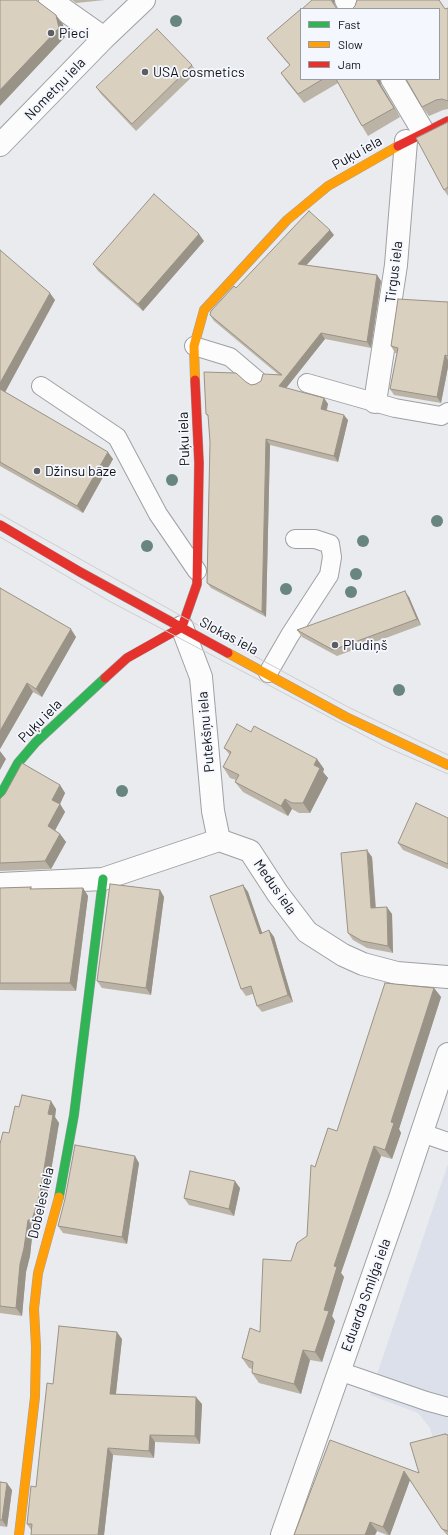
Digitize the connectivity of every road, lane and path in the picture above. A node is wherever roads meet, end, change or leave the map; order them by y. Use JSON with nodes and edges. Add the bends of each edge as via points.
{"nodes":[{"id":1,"x":50,"y":0,"type":"edge"},
{"id":2,"x":144,"y":0,"type":"edge"},
{"id":3,"x":104,"y":38,"type":"junction"},
{"id":4,"x":392,"y":80,"type":"edge"},
{"id":5,"x":448,"y":121,"type":"edge"},
{"id":6,"x":415,"y":137,"type":"junction"},
{"id":7,"x":0,"y":145,"type":"edge"},
{"id":8,"x":194,"y":346,"type":"junction"},
{"id":9,"x":257,"y":380,"type":"dead end"},
{"id":10,"x":307,"y":383,"type":"dead end"},
{"id":11,"x":41,"y":386,"type":"dead end"},
{"id":12,"x":376,"y":402,"type":"junction"},
{"id":13,"x":448,"y":412,"type":"edge"},
{"id":14,"x":0,"y":525,"type":"edge"},
{"id":15,"x":295,"y":539,"type":"dead end"},
{"id":16,"x":197,"y":571,"type":"junction"},
{"id":17,"x":182,"y":627,"type":"junction"},
{"id":18,"x":268,"y":673,"type":"junction"},
{"id":19,"x":448,"y":765,"type":"edge"},
{"id":20,"x":0,"y":796,"type":"edge"},
{"id":21,"x":219,"y":840,"type":"junction"},
{"id":22,"x":103,"y":879,"type":"junction"},
{"id":23,"x":0,"y":884,"type":"edge"},
{"id":24,"x":448,"y":977,"type":"edge"},
{"id":25,"x":448,"y":1054,"type":"edge"},
{"id":26,"x":422,"y":1133,"type":"junction"},
{"id":27,"x":448,"y":1142,"type":"edge"},
{"id":28,"x":339,"y":1371,"type":"junction"},
{"id":29,"x":448,"y":1407,"type":"edge"},
{"id":30,"x":19,"y":1535,"type":"edge"},
{"id":31,"x":282,"y":1535,"type":"edge"}],
"edges":[{"from":1,"to":3,"type":"street"},
{"from":2,"to":3,"type":"street","name":"Nometņu iela"},
{"from":3,"to":7,"type":"street","name":"Nometņu iela"},
{"from":4,"to":6,"type":"street"},
{"from":5,"to":6,"type":"street","name":"Puķu iela"},
{"from":6,"to":8,"type":"street","name":"Puķu iela","via":[[328,186],[287,220],[204,310]]},
{"from":6,"to":12,"type":"street","name":"Tirgus iela"},
{"from":8,"to":9,"type":"lane","via":[[230,357]]},
{"from":8,"to":16,"type":"street","name":"Puķu iela","via":[[199,463]]},
{"from":10,"to":12,"type":"lane"},
{"from":11,"to":16,"type":"lane","via":[[117,438],[158,514]]},
{"from":12,"to":13,"type":"lane","via":[[441,416]]},
{"from":14,"to":17,"type":"street","name":"Slokas iela"},
{"from":15,"to":18,"type":"lane","via":[[315,539],[330,544],[332,558],[329,575]]},
{"from":16,"to":17,"type":"street","name":"Puķu iela","via":[[197,584]]},
{"from":17,"to":18,"type":"street","name":"Slokas iela"},
{"from":17,"to":20,"type":"street","name":"Puķu iela","via":[[127,658],[36,742],[18,763]]},
{"from":17,"to":21,"type":"street","name":"Putekšņu iela","via":[[201,677],[213,811]]},
{"from":18,"to":19,"type":"street","name":"Slokas iela","via":[[346,717]]},
{"from":21,"to":22,"type":"street"},
{"from":21,"to":24,"type":"street","name":"Medus iela","via":[[250,851],[307,932],[344,955],[363,964],[398,972]]},
{"from":22,"to":23,"type":"street"},
{"from":22,"to":30,"type":"street","name":"Dobeles iela","via":[[74,1115],[58,1204],[38,1273],[34,1309],[34,1396]]},
{"from":25,"to":26,"type":"street","name":"Eduarda Smiļģa iela"},
{"from":26,"to":27,"type":"lane"},
{"from":26,"to":28,"type":"street","name":"Eduarda Smiļģa iela"},
{"from":28,"to":29,"type":"lane"},
{"from":28,"to":31,"type":"street","name":"Eduarda Smiļģa iela"}]}
